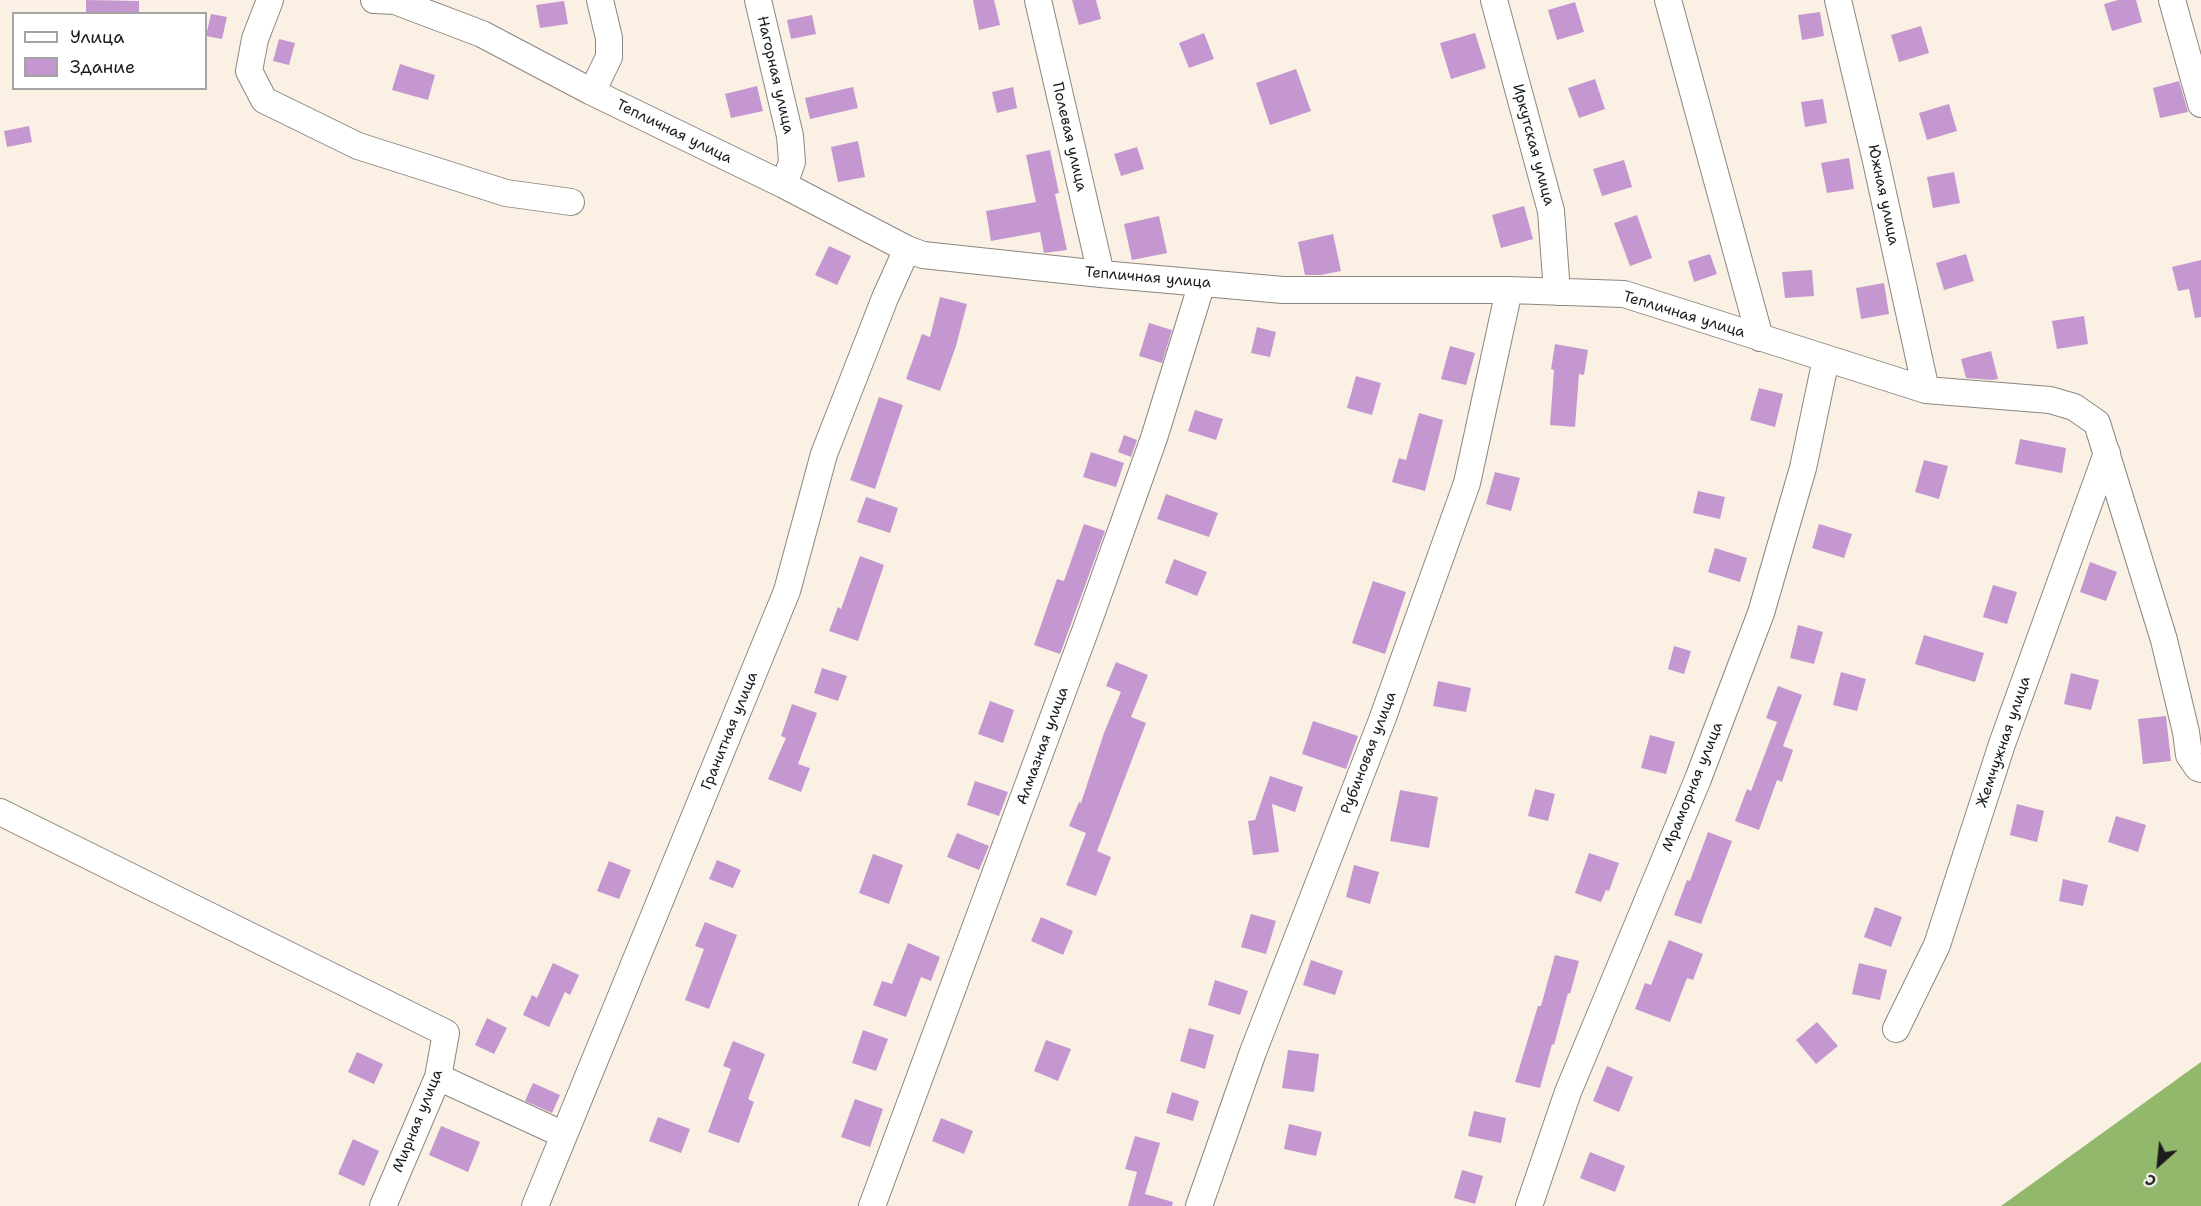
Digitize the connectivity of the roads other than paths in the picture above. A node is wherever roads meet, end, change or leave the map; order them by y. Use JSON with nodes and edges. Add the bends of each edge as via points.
{"nodes":[{"id":1,"x":270,"y":0,"type":"edge"},
{"id":2,"x":375,"y":0,"type":"edge"},
{"id":3,"x":600,"y":0,"type":"edge"},
{"id":4,"x":758,"y":0,"type":"edge"},
{"id":5,"x":1038,"y":0,"type":"edge"},
{"id":6,"x":1494,"y":0,"type":"edge"},
{"id":7,"x":1668,"y":0,"type":"edge"},
{"id":8,"x":1838,"y":0,"type":"edge"},
{"id":9,"x":2172,"y":0,"type":"edge"},
{"id":10,"x":592,"y":92,"type":"junction"},
{"id":11,"x":2201,"y":104,"type":"edge"},
{"id":12,"x":784,"y":185,"type":"junction"},
{"id":13,"x":571,"y":202,"type":"dead end"},
{"id":14,"x":907,"y":249,"type":"junction"},
{"id":15,"x":1101,"y":274,"type":"junction"},
{"id":16,"x":1202,"y":282,"type":"junction"},
{"id":17,"x":1509,"y":290,"type":"junction"},
{"id":18,"x":1557,"y":292,"type":"junction"},
{"id":19,"x":1760,"y":338,"type":"junction"},
{"id":20,"x":1826,"y":359,"type":"junction"},
{"id":21,"x":1926,"y":390,"type":"junction"},
{"id":22,"x":2107,"y":453,"type":"junction"},
{"id":23,"x":2201,"y":769,"type":"edge"},
{"id":24,"x":0,"y":812,"type":"edge"},
{"id":25,"x":1896,"y":1029,"type":"dead end"},
{"id":26,"x":438,"y":1077,"type":"junction"},
{"id":27,"x":564,"y":1136,"type":"junction"},
{"id":28,"x":383,"y":1206,"type":"edge"},
{"id":29,"x":535,"y":1206,"type":"edge"},
{"id":30,"x":873,"y":1206,"type":"edge"},
{"id":31,"x":1199,"y":1206,"type":"edge"},
{"id":32,"x":1529,"y":1206,"type":"edge"}],
"edges":[{"from":1,"to":13,"type":"street","via":[[255,39],[249,71],[264,100],[358,146],[506,192]]},
{"from":2,"to":10,"type":"street","name":"Тепличная улица","via":[[395,1],[482,34]]},
{"from":3,"to":10,"type":"street","via":[[609,57]]},
{"from":4,"to":12,"type":"street","name":"Нагорная улица","via":[[790,136],[792,162]]},
{"from":5,"to":15,"type":"street","name":"Полевая улица"},
{"from":6,"to":18,"type":"street","name":"Иркутская улица","via":[[1551,211]]},
{"from":7,"to":19,"type":"street"},
{"from":8,"to":21,"type":"street","name":"Южная улица"},
{"from":9,"to":11,"type":"street"},
{"from":10,"to":12,"type":"street","name":"Тепличная улица"},
{"from":12,"to":14,"type":"street","name":"Тепличная улица"},
{"from":14,"to":15,"type":"street","name":"Тепличная улица","via":[[923,255]]},
{"from":14,"to":27,"type":"street","name":"Гранитная улица","via":[[824,454],[787,591]]},
{"from":15,"to":16,"type":"street","name":"Тепличная улица"},
{"from":16,"to":17,"type":"street","name":"Тепличная улица","via":[[1283,290]]},
{"from":16,"to":30,"type":"street","name":"Алмазная улица","via":[[1135,494]]},
{"from":17,"to":18,"type":"street","name":"Тепличная улица"},
{"from":17,"to":31,"type":"street","name":"Рубиновая улица","via":[[1467,483]]},
{"from":18,"to":19,"type":"street","name":"Тепличная улица","via":[[1624,294]]},
{"from":19,"to":20,"type":"street","name":"Тепличная улица"},
{"from":20,"to":21,"type":"street","name":"Тепличная улица"},
{"from":20,"to":32,"type":"street","name":"Мраморная улица","via":[[1803,468],[1761,614],[1698,779],[1568,1092]]},
{"from":21,"to":22,"type":"street","name":"Тепличная улица","via":[[2050,400],[2074,407],[2097,423]]},
{"from":22,"to":23,"type":"street","name":"Тепличная улица","via":[[2164,640],[2189,755]]},
{"from":22,"to":25,"type":"street","name":"Жемчужная улица","via":[[2002,744],[1936,945]]},
{"from":24,"to":26,"type":"street","name":"Мирная улица","via":[[446,1033]]},
{"from":26,"to":27,"type":"street"},
{"from":26,"to":28,"type":"street","name":"Мирная улица"},
{"from":27,"to":29,"type":"street","name":"Гранитная улица"}]}
